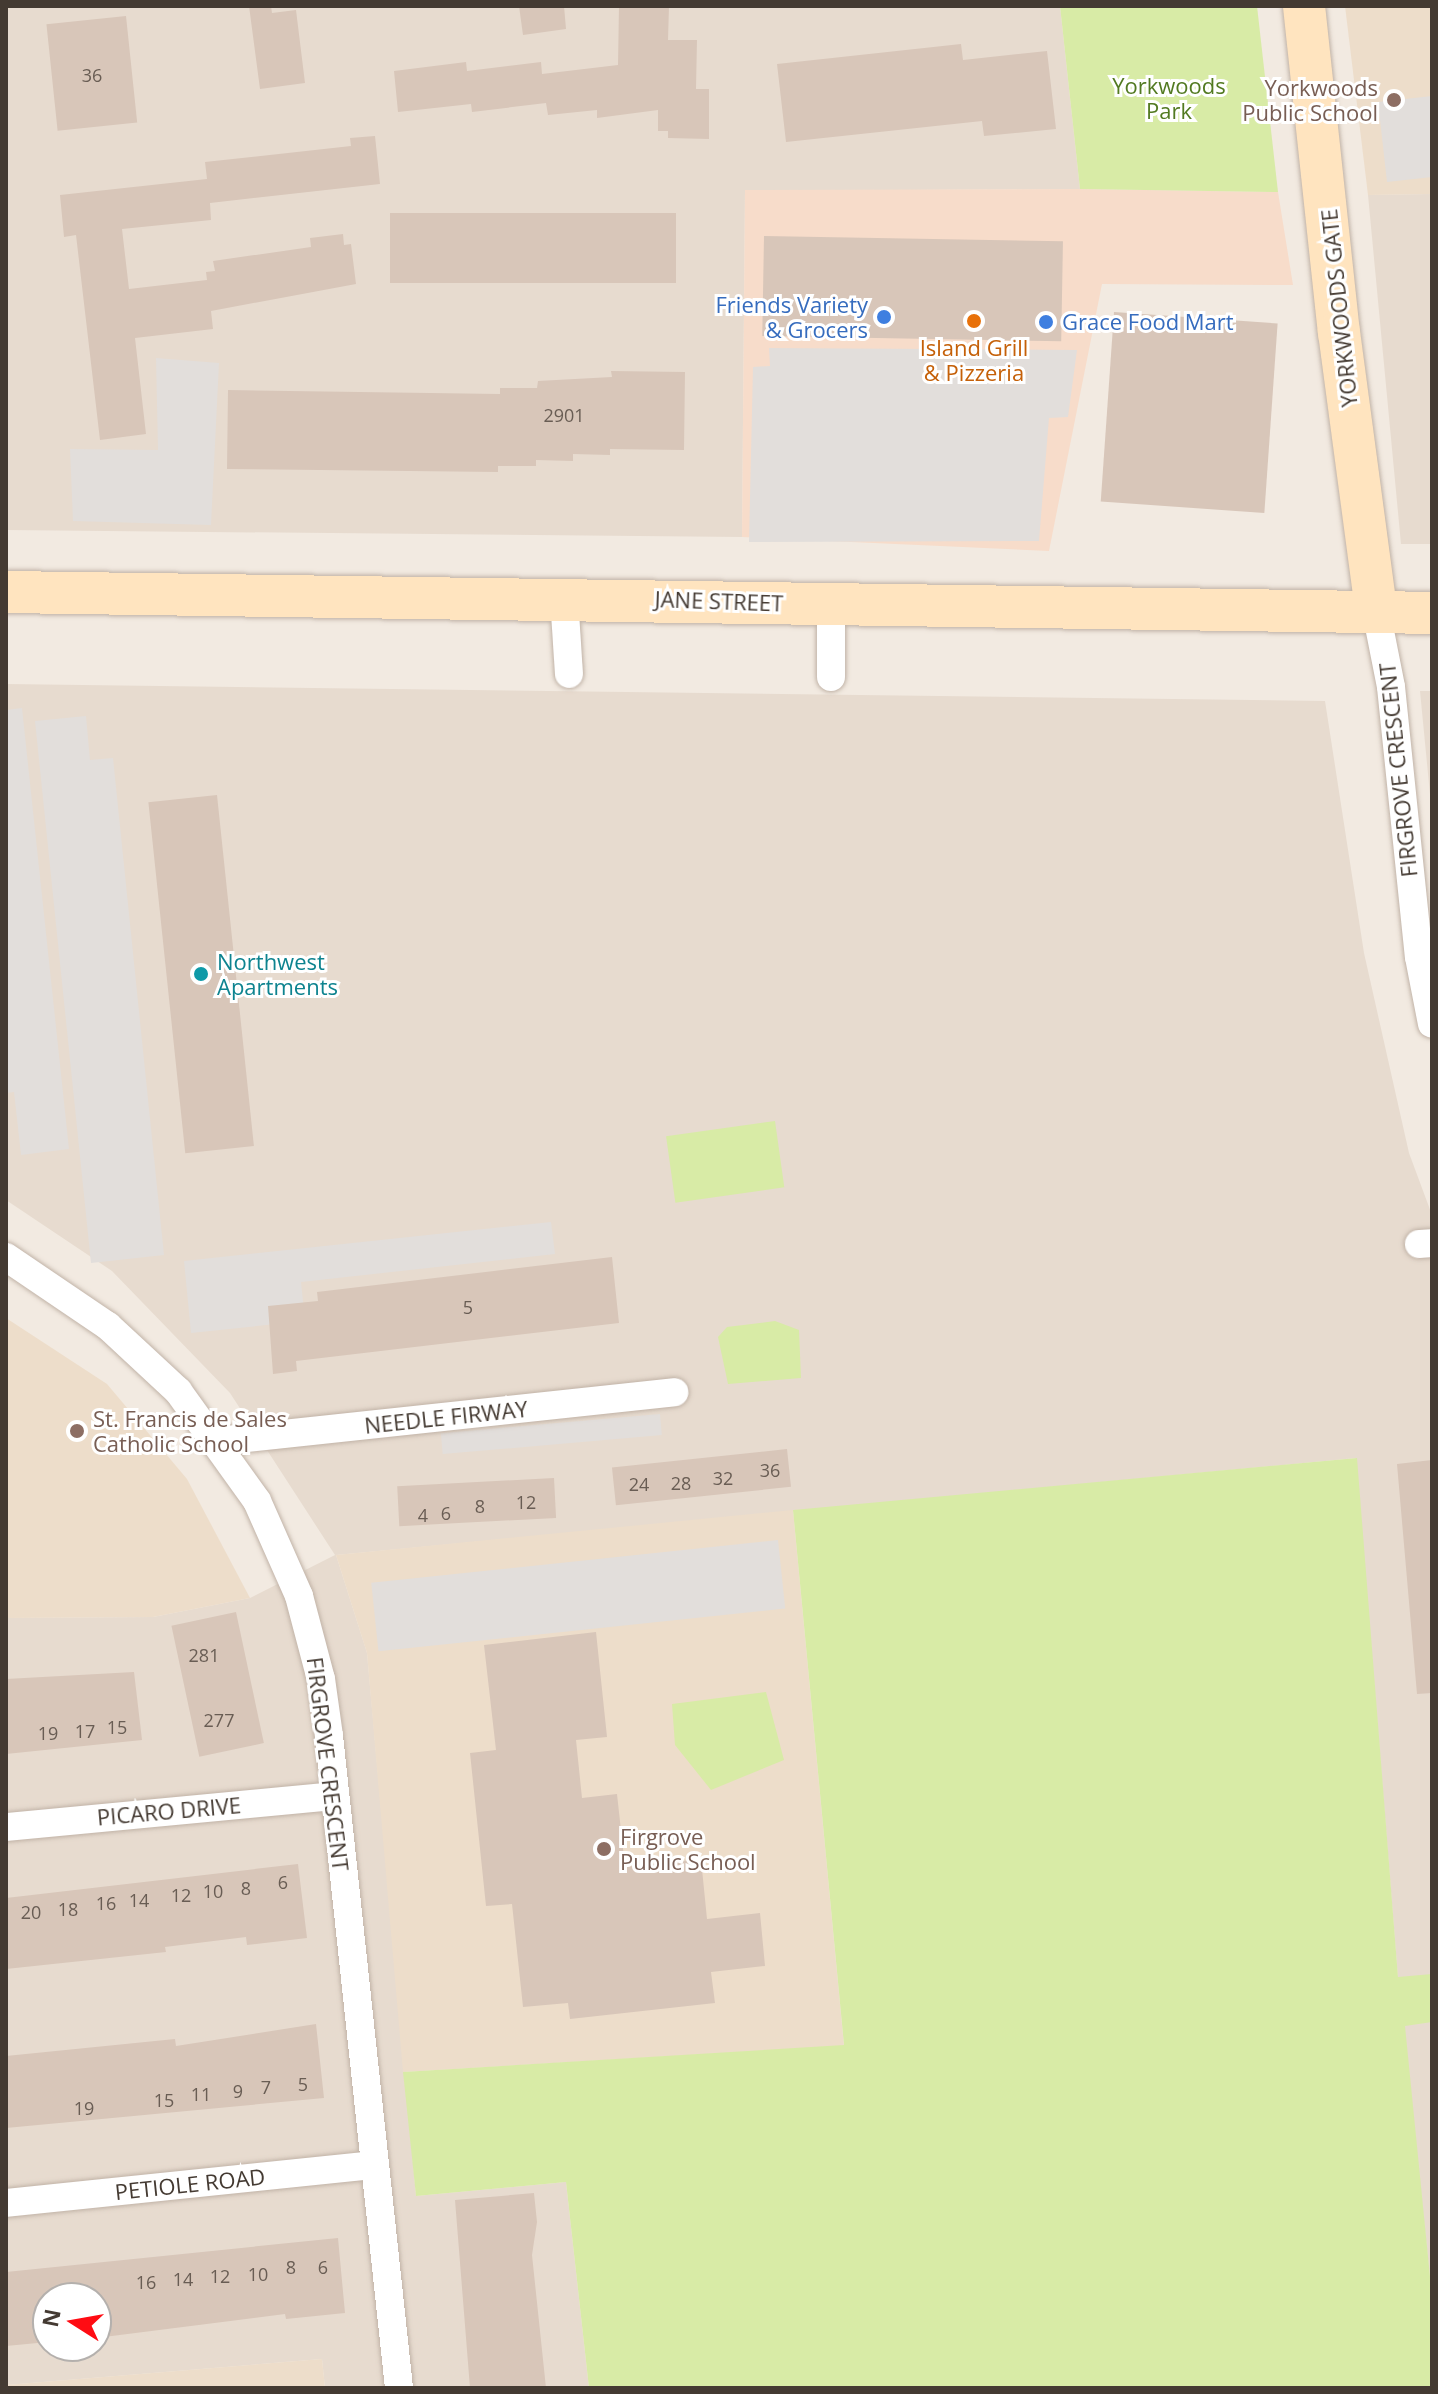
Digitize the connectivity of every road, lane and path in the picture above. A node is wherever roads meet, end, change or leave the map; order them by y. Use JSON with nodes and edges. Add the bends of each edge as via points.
{"nodes":[{"id":1,"x":1304,"y":6,"type":"edge"},
{"id":2,"x":6,"y":592,"type":"edge"},
{"id":3,"x":564,"y":597,"type":"junction"},
{"id":4,"x":831,"y":604,"type":"junction"},
{"id":5,"x":1376,"y":611,"type":"junction"},
{"id":6,"x":1432,"y":613,"type":"edge"},
{"id":7,"x":569,"y":674,"type":"dead end"},
{"id":8,"x":831,"y":677,"type":"dead end"},
{"id":9,"x":1432,"y":1024,"type":"edge"},
{"id":10,"x":6,"y":1257,"type":"edge"},
{"id":11,"x":674,"y":1392,"type":"dead end"},
{"id":12,"x":218,"y":1441,"type":"junction"},
{"id":13,"x":333,"y":1796,"type":"junction"},
{"id":14,"x":6,"y":1827,"type":"edge"},
{"id":15,"x":373,"y":2165,"type":"junction"},
{"id":16,"x":6,"y":2203,"type":"edge"},
{"id":17,"x":399,"y":2388,"type":"edge"}],
"edges":[{"from":1,"to":5,"type":"main road","name":"YORKWOODS GATE"},
{"from":2,"to":3,"type":"main road","name":"JANE STREET"},
{"from":3,"to":4,"type":"main road","name":"JANE STREET"},
{"from":3,"to":7,"type":"street"},
{"from":4,"to":5,"type":"main road","name":"JANE STREET"},
{"from":4,"to":8,"type":"street"},
{"from":5,"to":6,"type":"main road","name":"JANE STREET"},
{"from":5,"to":9,"type":"street","name":"FIRGROVE CRESCENT","via":[[1391,687],[1419,957]]},
{"from":10,"to":12,"type":"street","name":"FIRGROVE CRESCENT","via":[[118,1334],[178,1391]]},
{"from":11,"to":12,"type":"street","name":"NEEDLE FIRWAY"},
{"from":12,"to":13,"type":"street","name":"FIRGROVE CRESCENT","via":[[257,1501],[299,1596],[321,1679]]},
{"from":13,"to":14,"type":"street","name":"PICARO DRIVE"},
{"from":13,"to":15,"type":"street","name":"FIRGROVE CRESCENT"},
{"from":15,"to":16,"type":"street","name":"PETIOLE ROAD"},
{"from":15,"to":17,"type":"street","name":"FIRGROVE CRESCENT"}]}
